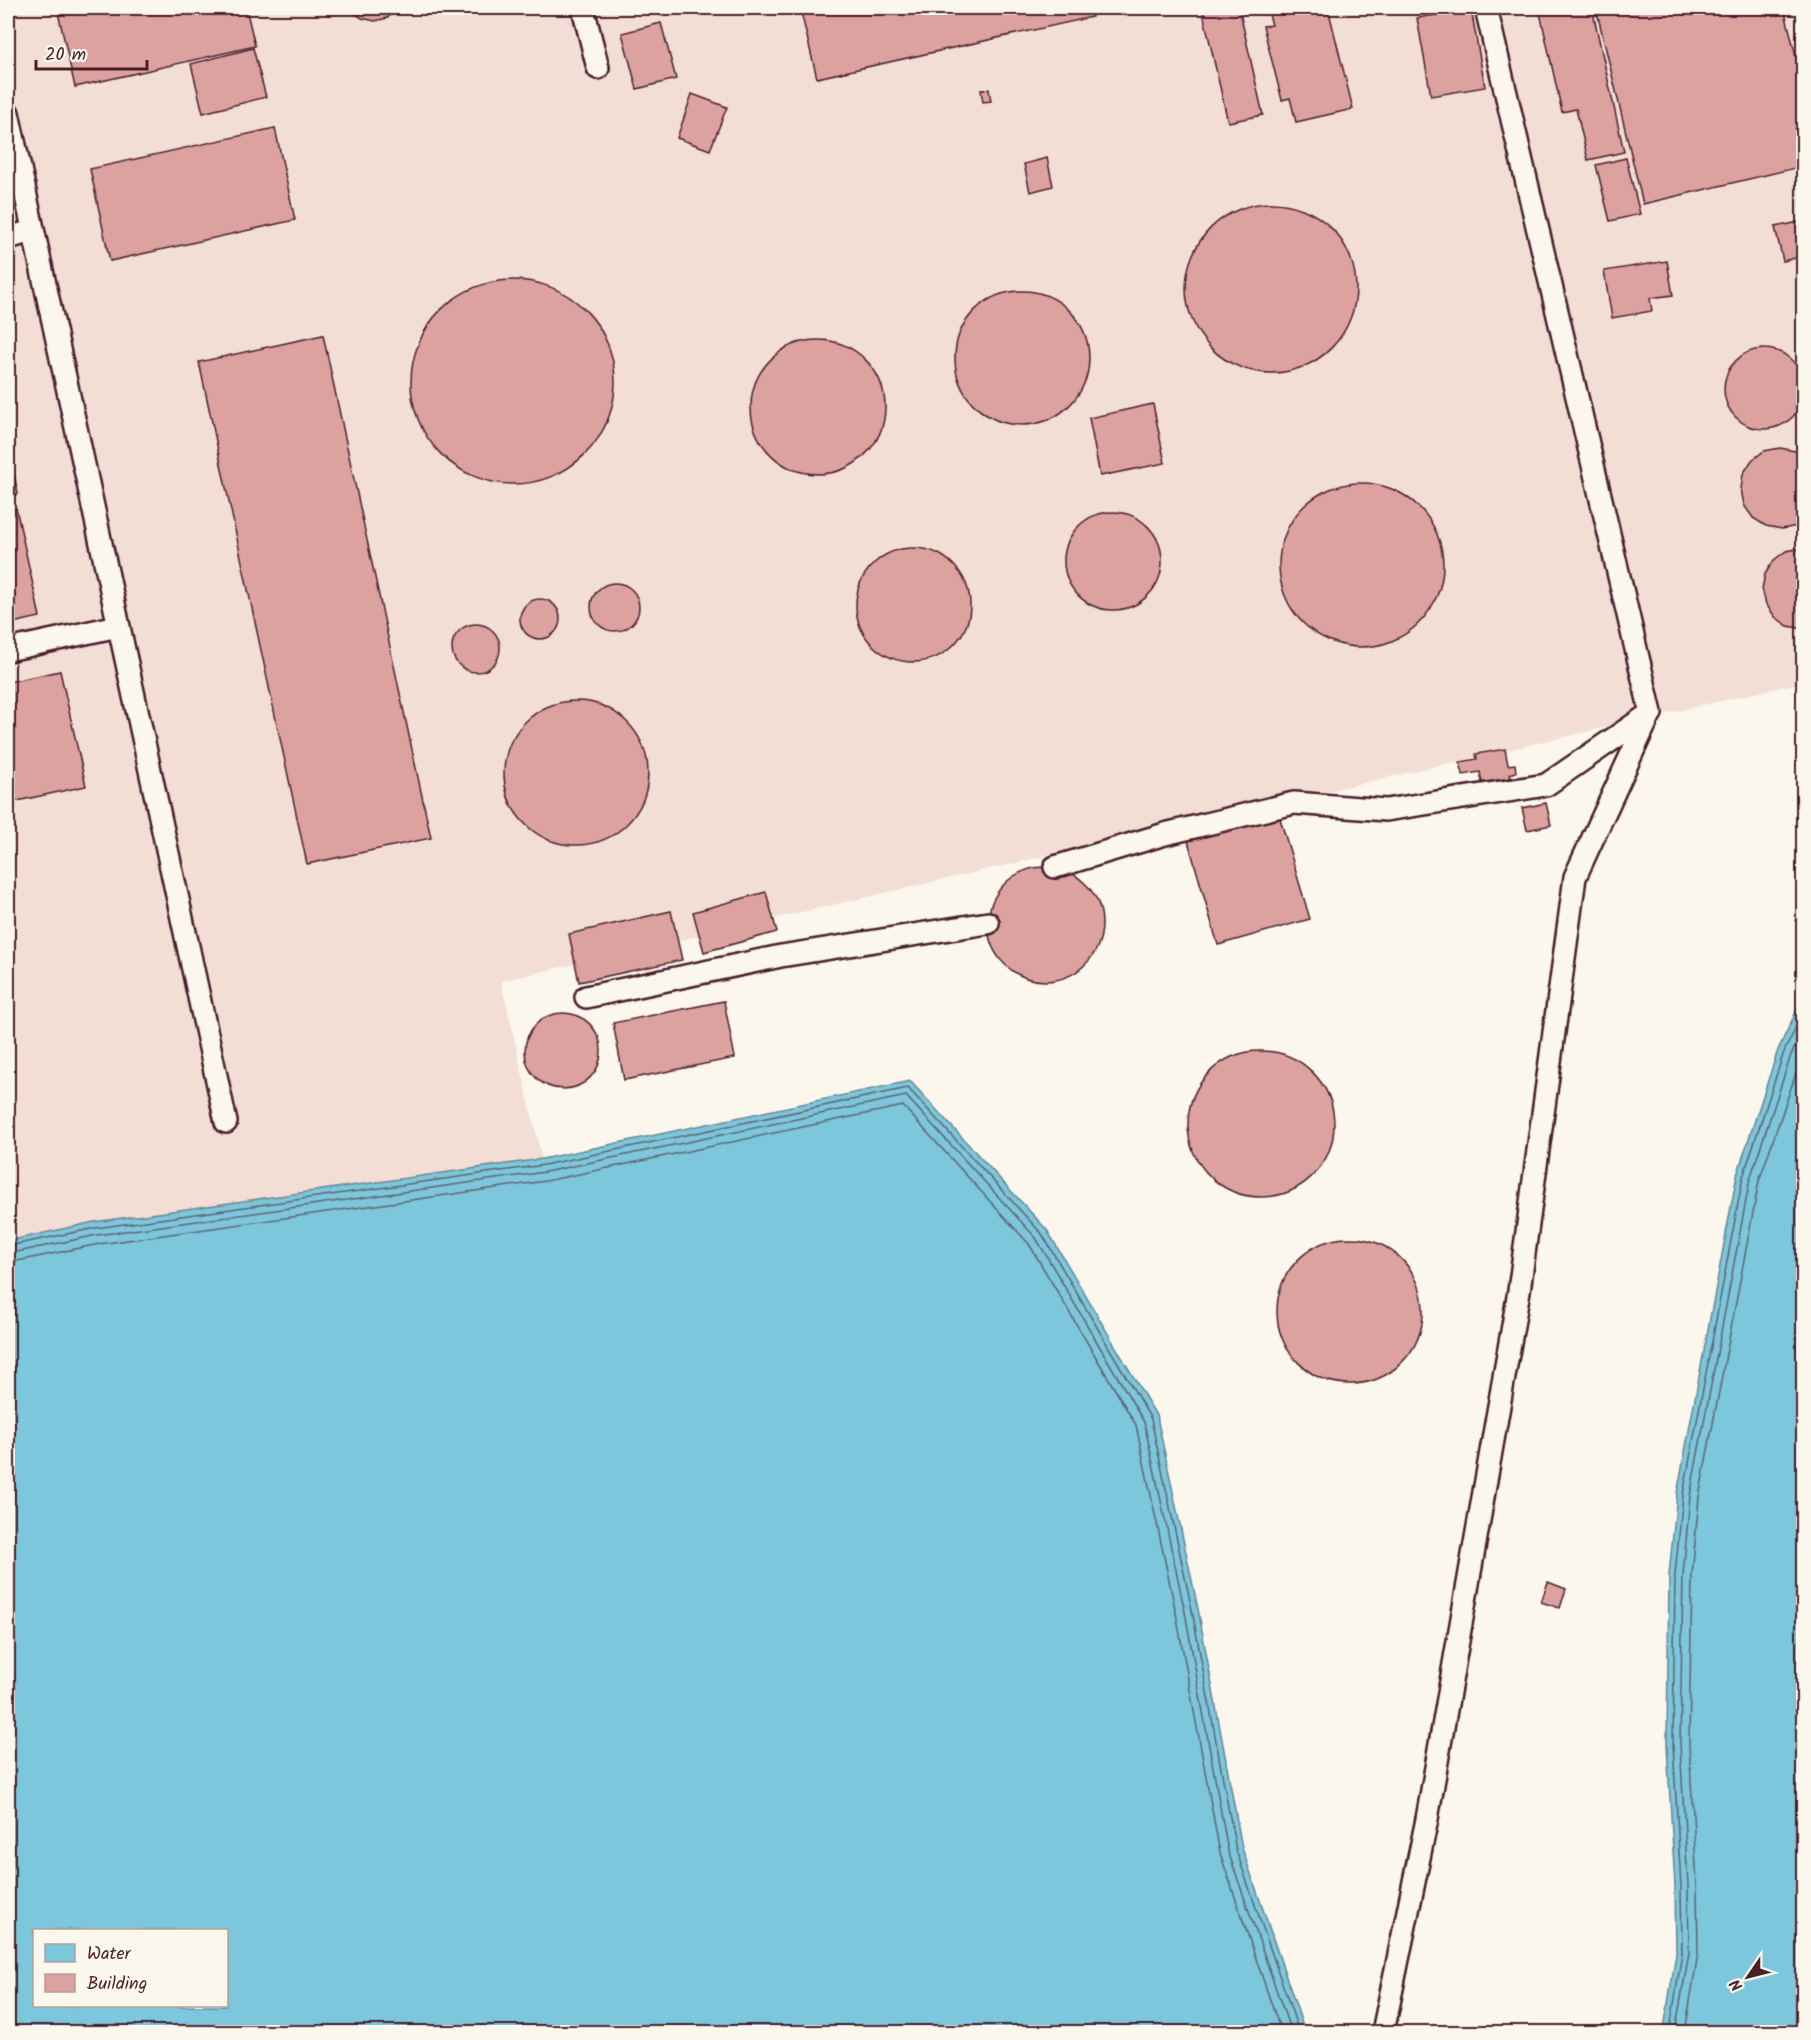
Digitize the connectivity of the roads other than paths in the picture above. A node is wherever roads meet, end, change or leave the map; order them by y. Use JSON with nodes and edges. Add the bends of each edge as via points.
{"nodes":[{"id":1,"x":583,"y":8,"type":"edge"},
{"id":2,"x":1486,"y":8,"type":"edge"},
{"id":3,"x":598,"y":68,"type":"dead end"},
{"id":4,"x":8,"y":113,"type":"edge"},
{"id":5,"x":32,"y":231,"type":"junction"},
{"id":6,"x":8,"y":238,"type":"edge"},
{"id":7,"x":118,"y":626,"type":"junction"},
{"id":8,"x":8,"y":650,"type":"edge"},
{"id":9,"x":1651,"y":713,"type":"junction"},
{"id":10,"x":1054,"y":867,"type":"dead end"},
{"id":11,"x":988,"y":923,"type":"dead end"},
{"id":12,"x":586,"y":997,"type":"dead end"},
{"id":13,"x":226,"y":1122,"type":"dead end"},
{"id":14,"x":1383,"y":2032,"type":"edge"}],
"edges":[{"from":1,"to":3,"type":"lane"},
{"from":2,"to":9,"type":"lane"},
{"from":4,"to":5,"type":"lane"},
{"from":5,"to":6,"type":"lane"},
{"from":5,"to":7,"type":"lane"},
{"from":7,"to":8,"type":"lane"},
{"from":7,"to":13,"type":"lane"},
{"from":9,"to":10,"type":"lane","via":[[1546,785],[1386,810],[1294,803],[1165,834]]},
{"from":9,"to":14,"type":"lane","via":[[1575,877],[1519,1291],[1427,1819]]},
{"from":11,"to":12,"type":"lane","via":[[781,957]]}]}
